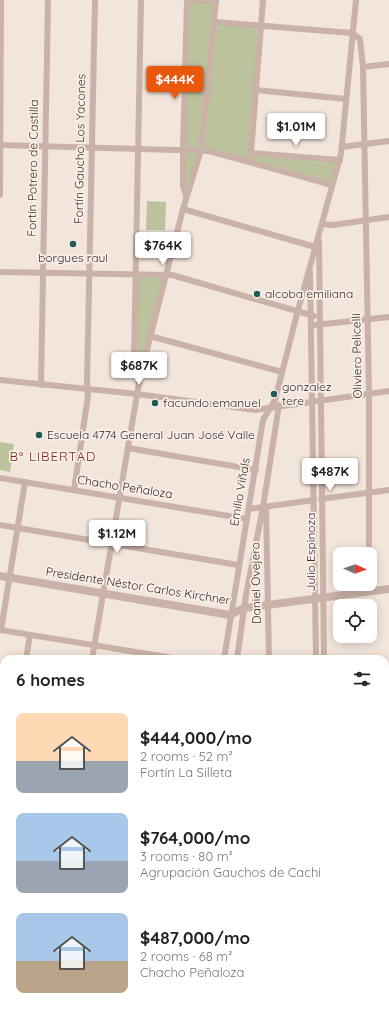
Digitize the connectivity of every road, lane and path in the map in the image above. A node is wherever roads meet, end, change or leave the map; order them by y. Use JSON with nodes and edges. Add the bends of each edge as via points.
{"nodes":[{"id":1,"x":1,"y":0,"type":"edge"},
{"id":2,"x":48,"y":0,"type":"edge"},
{"id":3,"x":95,"y":0,"type":"edge"},
{"id":4,"x":141,"y":0,"type":"edge"},
{"id":5,"x":188,"y":0,"type":"edge"},
{"id":6,"x":216,"y":0,"type":"edge"},
{"id":7,"x":263,"y":0,"type":"edge"},
{"id":8,"x":356,"y":0,"type":"edge"},
{"id":9,"x":215,"y":22,"type":"junction"},
{"id":10,"x":261,"y":26,"type":"junction"},
{"id":11,"x":352,"y":33,"type":"junction"},
{"id":12,"x":389,"y":64,"type":"edge"},
{"id":13,"x":363,"y":68,"type":"junction"},
{"id":14,"x":256,"y":90,"type":"junction"},
{"id":15,"x":346,"y":99,"type":"junction"},
{"id":16,"x":389,"y":141,"type":"edge"},
{"id":17,"x":0,"y":145,"type":"edge"},
{"id":18,"x":364,"y":145,"type":"junction"},
{"id":19,"x":44,"y":146,"type":"junction"},
{"id":20,"x":342,"y":147,"type":"junction"},
{"id":21,"x":91,"y":148,"type":"junction"},
{"id":22,"x":137,"y":149,"type":"junction"},
{"id":23,"x":183,"y":150,"type":"junction"},
{"id":24,"x":201,"y":150,"type":"junction"},
{"id":25,"x":251,"y":153,"type":"junction"},
{"id":26,"x":340,"y":160,"type":"junction"},
{"id":27,"x":248,"y":161,"type":"junction"},
{"id":28,"x":332,"y":185,"type":"junction"},
{"id":29,"x":0,"y":195,"type":"edge"},
{"id":30,"x":186,"y":196,"type":"junction"},
{"id":31,"x":183,"y":210,"type":"junction"},
{"id":32,"x":389,"y":217,"type":"edge"},
{"id":33,"x":365,"y":221,"type":"junction"},
{"id":34,"x":322,"y":224,"type":"junction"},
{"id":35,"x":318,"y":234,"type":"junction"},
{"id":36,"x":315,"y":247,"type":"junction"},
{"id":37,"x":310,"y":264,"type":"junction"},
{"id":38,"x":0,"y":272,"type":"edge"},
{"id":39,"x":43,"y":273,"type":"junction"},
{"id":40,"x":89,"y":274,"type":"junction"},
{"id":41,"x":134,"y":275,"type":"junction"},
{"id":42,"x":165,"y":275,"type":"junction"},
{"id":43,"x":298,"y":310,"type":"junction"},
{"id":44,"x":311,"y":316,"type":"junction"},
{"id":45,"x":319,"y":316,"type":"junction"},
{"id":46,"x":389,"y":317,"type":"edge"},
{"id":47,"x":367,"y":320,"type":"junction"},
{"id":48,"x":311,"y":325,"type":"junction"},
{"id":49,"x":319,"y":326,"type":"junction"},
{"id":50,"x":150,"y":336,"type":"junction"},
{"id":51,"x":282,"y":372,"type":"junction"},
{"id":52,"x":140,"y":377,"type":"junction"},
{"id":53,"x":0,"y":380,"type":"edge"},
{"id":54,"x":41,"y":385,"type":"junction"},
{"id":55,"x":88,"y":390,"type":"junction"},
{"id":56,"x":389,"y":391,"type":"edge"},
{"id":57,"x":137,"y":394,"type":"junction"},
{"id":58,"x":369,"y":394,"type":"junction"},
{"id":59,"x":321,"y":401,"type":"junction"},
{"id":60,"x":312,"y":402,"type":"junction"},
{"id":61,"x":279,"y":406,"type":"junction"},
{"id":62,"x":270,"y":409,"type":"junction"},
{"id":63,"x":128,"y":448,"type":"junction"},
{"id":64,"x":256,"y":470,"type":"junction"},
{"id":65,"x":0,"y":478,"type":"edge"},
{"id":66,"x":25,"y":482,"type":"junction"},
{"id":67,"x":74,"y":490,"type":"junction"},
{"id":68,"x":389,"y":490,"type":"edge"},
{"id":69,"x":368,"y":493,"type":"junction"},
{"id":70,"x":120,"y":497,"type":"junction"},
{"id":71,"x":321,"y":499,"type":"junction"},
{"id":72,"x":314,"y":500,"type":"junction"},
{"id":73,"x":265,"y":507,"type":"junction"},
{"id":74,"x":249,"y":509,"type":"junction"},
{"id":75,"x":247,"y":519,"type":"junction"},
{"id":76,"x":0,"y":526,"type":"edge"},
{"id":77,"x":18,"y":529,"type":"junction"},
{"id":78,"x":111,"y":544,"type":"junction"},
{"id":79,"x":369,"y":547,"type":"edge"},
{"id":80,"x":238,"y":565,"type":"junction"},
{"id":81,"x":0,"y":576,"type":"edge"},
{"id":82,"x":10,"y":578,"type":"junction"},
{"id":83,"x":377,"y":588,"type":"edge"},
{"id":84,"x":389,"y":589,"type":"edge"},
{"id":85,"x":356,"y":591,"type":"edge"},
{"id":86,"x":103,"y":593,"type":"junction"},
{"id":87,"x":318,"y":599,"type":"junction"},
{"id":88,"x":268,"y":605,"type":"junction"},
{"id":89,"x":244,"y":608,"type":"junction"},
{"id":90,"x":230,"y":615,"type":"junction"},
{"id":91,"x":1,"y":630,"type":"edge"},
{"id":92,"x":30,"y":635,"type":"junction"},
{"id":93,"x":94,"y":645,"type":"junction"},
{"id":94,"x":27,"y":655,"type":"edge"},
{"id":95,"x":93,"y":655,"type":"edge"},
{"id":96,"x":155,"y":655,"type":"edge"},
{"id":97,"x":225,"y":655,"type":"edge"},
{"id":98,"x":238,"y":655,"type":"edge"},
{"id":99,"x":268,"y":655,"type":"edge"},
{"id":100,"x":316,"y":655,"type":"edge"},
{"id":101,"x":324,"y":655,"type":"edge"}],
"edges":[{"from":1,"to":17,"type":"street"},
{"from":2,"to":19,"type":"street","name":"Fortín Potrero de Castilla"},
{"from":3,"to":21,"type":"street","name":"Fortín Gaucho Los Yacones"},
{"from":4,"to":22,"type":"street"},
{"from":5,"to":6,"type":"street"},
{"from":5,"to":23,"type":"street"},
{"from":6,"to":9,"type":"street"},
{"from":7,"to":10,"type":"street"},
{"from":8,"to":11,"type":"street"},
{"from":9,"to":10,"type":"street"},
{"from":9,"to":24,"type":"street"},
{"from":10,"to":11,"type":"street"},
{"from":10,"to":14,"type":"street"},
{"from":11,"to":13,"type":"street","name":"Oliviero Pelicelli","via":[[360,39]]},
{"from":11,"to":15,"type":"street"},
{"from":12,"to":13,"type":"street"},
{"from":13,"to":18,"type":"street","name":"Oliviero Pelicelli"},
{"from":14,"to":15,"type":"street"},
{"from":14,"to":25,"type":"street"},
{"from":15,"to":20,"type":"street"},
{"from":16,"to":18,"type":"street"},
{"from":17,"to":19,"type":"street"},
{"from":17,"to":29,"type":"street"},
{"from":18,"to":20,"type":"street"},
{"from":18,"to":33,"type":"street","name":"Oliviero Pelicelli"},
{"from":19,"to":21,"type":"street"},
{"from":19,"to":39,"type":"street","name":"Fortín Potrero de Castilla"},
{"from":20,"to":26,"type":"street"},
{"from":21,"to":22,"type":"street"},
{"from":21,"to":40,"type":"street","name":"Fortín Gaucho Los Yacones"},
{"from":22,"to":23,"type":"street"},
{"from":22,"to":41,"type":"street"},
{"from":23,"to":24,"type":"street"},
{"from":23,"to":30,"type":"street","via":[[183,186]]},
{"from":24,"to":27,"type":"street"},
{"from":24,"to":30,"type":"street"},
{"from":25,"to":26,"type":"street"},
{"from":25,"to":27,"type":"street"},
{"from":26,"to":28,"type":"street"},
{"from":27,"to":28,"type":"street"},
{"from":28,"to":34,"type":"street"},
{"from":30,"to":31,"type":"street"},
{"from":31,"to":36,"type":"street"},
{"from":31,"to":42,"type":"street"},
{"from":32,"to":33,"type":"street"},
{"from":33,"to":34,"type":"street"},
{"from":33,"to":47,"type":"street","name":"Oliviero Pelicelli"},
{"from":34,"to":35,"type":"street"},
{"from":35,"to":36,"type":"street","name":"Emilio Viñals"},
{"from":35,"to":45,"type":"street","name":"Julio Espinoza"},
{"from":36,"to":37,"type":"street","name":"Emilio Viñals"},
{"from":37,"to":43,"type":"street","name":"Emilio Viñals"},
{"from":37,"to":44,"type":"street","name":"Julio Espinoza"},
{"from":38,"to":39,"type":"street"},
{"from":39,"to":40,"type":"street"},
{"from":39,"to":54,"type":"street","name":"Fortín Potrero de Castilla"},
{"from":40,"to":41,"type":"street"},
{"from":40,"to":55,"type":"street","name":"Fortín Gaucho Los Yacones"},
{"from":41,"to":42,"type":"street"},
{"from":41,"to":52,"type":"street","via":[[134,359],[136,374]]},
{"from":42,"to":43,"type":"street"},
{"from":42,"to":50,"type":"street"},
{"from":43,"to":44,"type":"street"},
{"from":43,"to":51,"type":"street","name":"Emilio Viñals"},
{"from":44,"to":45,"type":"street"},
{"from":44,"to":48,"type":"street","name":"Julio Espinoza"},
{"from":45,"to":49,"type":"street","name":"Julio Espinoza"},
{"from":46,"to":47,"type":"street"},
{"from":47,"to":49,"type":"street"},
{"from":47,"to":58,"type":"street","name":"Oliviero Pelicelli"},
{"from":48,"to":49,"type":"street"},
{"from":48,"to":60,"type":"street","name":"Julio Espinoza"},
{"from":49,"to":59,"type":"street","name":"Julio Espinoza"},
{"from":50,"to":51,"type":"street"},
{"from":50,"to":52,"type":"street"},
{"from":51,"to":62,"type":"street","name":"Emilio Viñals"},
{"from":52,"to":57,"type":"street"},
{"from":53,"to":54,"type":"street"},
{"from":54,"to":55,"type":"street"},
{"from":55,"to":57,"type":"street"},
{"from":55,"to":67,"type":"street","name":"Fortín Gaucho Los Yacones"},
{"from":56,"to":58,"type":"street"},
{"from":57,"to":62,"type":"street","via":[[255,410]]},
{"from":57,"to":63,"type":"street"},
{"from":58,"to":59,"type":"street"},
{"from":58,"to":69,"type":"street","name":"Oliviero Pelicelli"},
{"from":59,"to":60,"type":"street"},
{"from":59,"to":71,"type":"street","name":"Julio Espinoza"},
{"from":60,"to":61,"type":"street"},
{"from":60,"to":72,"type":"street","name":"Julio Espinoza"},
{"from":61,"to":62,"type":"street"},
{"from":61,"to":73,"type":"street","name":"Emilio Viñals"},
{"from":62,"to":64,"type":"street","name":"Emilio Viñals","via":[[263,420]]},
{"from":63,"to":64,"type":"street"},
{"from":63,"to":70,"type":"street"},
{"from":64,"to":74,"type":"street","name":"Emilio Viñals"},
{"from":65,"to":66,"type":"street","name":"Chacho Peñaloza"},
{"from":66,"to":67,"type":"street","name":"Chacho Peñaloza"},
{"from":66,"to":77,"type":"street"},
{"from":67,"to":70,"type":"street","name":"Chacho Peñaloza"},
{"from":68,"to":69,"type":"street"},
{"from":69,"to":71,"type":"street"},
{"from":69,"to":79,"type":"street","name":"Oliviero Pelicelli"},
{"from":70,"to":75,"type":"street","name":"Chacho Peñaloza"},
{"from":70,"to":78,"type":"street"},
{"from":71,"to":87,"type":"street","name":"Julio Espinoza"},
{"from":72,"to":73,"type":"street"},
{"from":72,"to":87,"type":"street","name":"Julio Espinoza"},
{"from":73,"to":74,"type":"street"},
{"from":73,"to":88,"type":"street","name":"Daniel Ovejero"},
{"from":73,"to":89,"type":"street","name":"Emilio Viñals"},
{"from":74,"to":75,"type":"street","name":"Emilio Viñals"},
{"from":75,"to":80,"type":"street","name":"Emilio Viñals"},
{"from":76,"to":77,"type":"street"},
{"from":77,"to":78,"type":"street"},
{"from":77,"to":82,"type":"street"},
{"from":78,"to":80,"type":"street"},
{"from":78,"to":86,"type":"street"},
{"from":80,"to":90,"type":"street","name":"Emilio Viñals"},
{"from":81,"to":82,"type":"street","name":"Presidente Néstor Carlos Kirchner"},
{"from":82,"to":86,"type":"street","name":"Presidente Néstor Carlos Kirchner"},
{"from":82,"to":91,"type":"street"},
{"from":83,"to":84,"type":"street","name":"Presidente Néstor Carlos Kirchner"},
{"from":85,"to":87,"type":"street","name":"Presidente Néstor Carlos Kirchner"},
{"from":86,"to":90,"type":"street","name":"Presidente Néstor Carlos Kirchner"},
{"from":86,"to":93,"type":"street"},
{"from":87,"to":88,"type":"street","name":"Presidente Néstor Carlos Kirchner"},
{"from":87,"to":100,"type":"street","name":"Julio Espinoza"},
{"from":87,"to":101,"type":"street","name":"Julio Espinoza"},
{"from":88,"to":89,"type":"street","name":"Presidente Néstor Carlos Kirchner"},
{"from":88,"to":99,"type":"street","name":"Daniel Ovejero"},
{"from":89,"to":90,"type":"street","name":"Presidente Néstor Carlos Kirchner"},
{"from":89,"to":98,"type":"street","name":"Emilio Viñals"},
{"from":90,"to":97,"type":"street","name":"Emilio Viñals"},
{"from":91,"to":92,"type":"street"},
{"from":92,"to":93,"type":"street"},
{"from":92,"to":94,"type":"street"},
{"from":93,"to":95,"type":"street"},
{"from":93,"to":96,"type":"street"}]}
